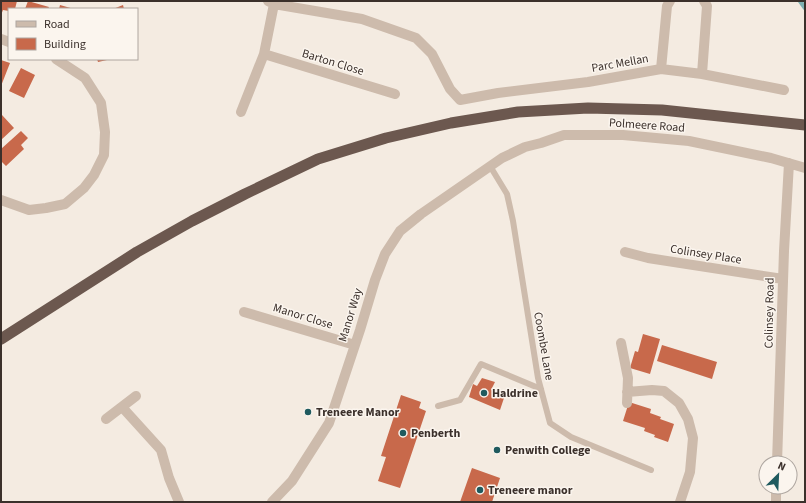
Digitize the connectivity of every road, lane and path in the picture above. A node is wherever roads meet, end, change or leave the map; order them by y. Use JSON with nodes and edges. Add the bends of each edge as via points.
{"nodes":[{"id":1,"x":670,"y":1,"type":"edge"},
{"id":2,"x":704,"y":1,"type":"edge"},
{"id":3,"x":271,"y":2,"type":"edge"},
{"id":4,"x":264,"y":54,"type":"junction"},
{"id":5,"x":58,"y":60,"type":"edge"},
{"id":6,"x":661,"y":69,"type":"junction"},
{"id":7,"x":702,"y":74,"type":"junction"},
{"id":8,"x":784,"y":90,"type":"dead end"},
{"id":9,"x":394,"y":94,"type":"dead end"},
{"id":10,"x":242,"y":112,"type":"dead end"},
{"id":11,"x":805,"y":125,"type":"edge"},
{"id":12,"x":789,"y":163,"type":"junction"},
{"id":13,"x":490,"y":166,"type":"junction"},
{"id":14,"x":805,"y":168,"type":"edge"},
{"id":15,"x":1,"y":200,"type":"edge"},
{"id":16,"x":626,"y":252,"type":"dead end"},
{"id":17,"x":783,"y":279,"type":"junction"},
{"id":18,"x":244,"y":312,"type":"dead end"},
{"id":19,"x":1,"y":339,"type":"edge"},
{"id":20,"x":621,"y":343,"type":"dead end"},
{"id":21,"x":355,"y":345,"type":"junction"},
{"id":22,"x":541,"y":389,"type":"junction"},
{"id":23,"x":628,"y":392,"type":"junction"},
{"id":24,"x":136,"y":396,"type":"dead end"},
{"id":25,"x":627,"y":404,"type":"dead end"},
{"id":26,"x":438,"y":406,"type":"dead end"},
{"id":27,"x":122,"y":407,"type":"junction"},
{"id":28,"x":106,"y":419,"type":"dead end"},
{"id":29,"x":777,"y":455,"type":"edge"},
{"id":30,"x":651,"y":470,"type":"dead end"},
{"id":31,"x":180,"y":502,"type":"edge"},
{"id":32,"x":272,"y":502,"type":"edge"},
{"id":33,"x":680,"y":502,"type":"edge"}],
"edges":[{"from":1,"to":6,"type":"street","via":[[667,6]]},
{"from":2,"to":7,"type":"street","via":[[707,6]]},
{"from":3,"to":4,"type":"street"},
{"from":3,"to":6,"type":"street","name":"Parc Mellan","via":[[362,19],[416,38],[432,54],[450,89],[460,100]]},
{"from":4,"to":9,"type":"street","name":"Barton Close"},
{"from":4,"to":10,"type":"street"},
{"from":5,"to":15,"type":"street","via":[[85,78],[101,103],[105,132],[104,155],[84,188],[65,204],[29,210]]},
{"from":6,"to":7,"type":"street","name":"Parc Mellan"},
{"from":7,"to":8,"type":"street","name":"Parc Mellan"},
{"from":11,"to":19,"type":"highway","via":[[662,110],[588,108],[518,112],[451,123],[386,138],[318,160],[192,221],[137,252]]},
{"from":12,"to":13,"type":"street","name":"Polmeere Road","via":[[689,141],[623,135],[564,135],[525,147]]},
{"from":12,"to":14,"type":"street","name":"Polmeere Road"},
{"from":12,"to":17,"type":"street","name":"Colinsey Road"},
{"from":13,"to":21,"type":"street","name":"Manor Way","via":[[400,231],[385,254]]},
{"from":13,"to":22,"type":"lane","name":"Coombe Lane","via":[[507,194]]},
{"from":16,"to":17,"type":"street","name":"Colinsey Place","via":[[648,258]]},
{"from":17,"to":29,"type":"street","name":"Colinsey Road"},
{"from":18,"to":21,"type":"street","name":"Manor Close"},
{"from":20,"to":23,"type":"street"},
{"from":21,"to":32,"type":"street","name":"Manor Way","via":[[329,423],[292,481]]},
{"from":22,"to":26,"type":"lane","via":[[481,364],[460,400]]},
{"from":22,"to":30,"type":"lane","name":"Coombe Lane","via":[[550,423],[571,437]]},
{"from":23,"to":25,"type":"street"},
{"from":23,"to":33,"type":"street","via":[[664,391],[679,402],[688,419],[692,438],[690,472]]},
{"from":24,"to":27,"type":"street"},
{"from":27,"to":28,"type":"street"},
{"from":27,"to":31,"type":"street","via":[[161,450],[169,478]]}]}
